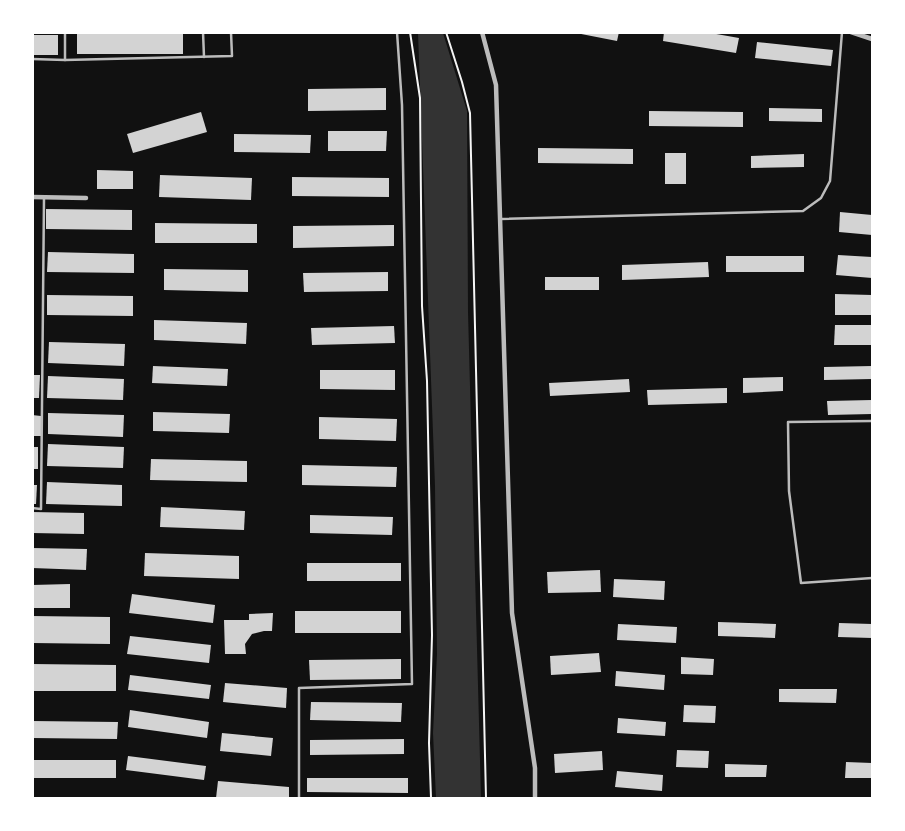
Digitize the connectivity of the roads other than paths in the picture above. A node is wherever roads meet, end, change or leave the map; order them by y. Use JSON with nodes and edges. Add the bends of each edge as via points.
{"nodes":[{"id":1,"x":65,"y":32,"type":"edge"},
{"id":2,"x":203,"y":32,"type":"edge"},
{"id":3,"x":231,"y":32,"type":"edge"},
{"id":4,"x":397,"y":32,"type":"edge"},
{"id":5,"x":482,"y":32,"type":"edge"},
{"id":6,"x":842,"y":32,"type":"edge"},
{"id":7,"x":851,"y":32,"type":"edge"},
{"id":8,"x":872,"y":39,"type":"edge"},
{"id":9,"x":204,"y":57,"type":"junction"},
{"id":10,"x":32,"y":59,"type":"edge"},
{"id":11,"x":65,"y":60,"type":"junction"},
{"id":12,"x":32,"y":197,"type":"edge"},
{"id":13,"x":44,"y":197,"type":"junction"},
{"id":14,"x":86,"y":198,"type":"dead end"},
{"id":15,"x":500,"y":219,"type":"junction"},
{"id":16,"x":872,"y":420,"type":"edge"},
{"id":17,"x":32,"y":508,"type":"edge"},
{"id":18,"x":872,"y":578,"type":"edge"},
{"id":19,"x":298,"y":798,"type":"edge"},
{"id":20,"x":535,"y":798,"type":"edge"}],
"edges":[{"from":1,"to":11,"type":"lane"},
{"from":2,"to":9,"type":"lane"},
{"from":3,"to":9,"type":"lane","via":[[232,56]]},
{"from":4,"to":19,"type":"lane","via":[[402,115],[412,684],[299,688]]},
{"from":5,"to":15,"type":"street","via":[[496,85]]},
{"from":6,"to":15,"type":"lane","via":[[830,181],[821,198],[803,211]]},
{"from":7,"to":8,"type":"street"},
{"from":9,"to":11,"type":"lane"},
{"from":10,"to":11,"type":"lane"},
{"from":12,"to":13,"type":"street"},
{"from":13,"to":14,"type":"street"},
{"from":13,"to":17,"type":"lane","via":[[40,509]]},
{"from":15,"to":20,"type":"street","via":[[512,613],[535,768]]},
{"from":16,"to":18,"type":"lane","via":[[788,422],[789,491],[801,583]]}]}
